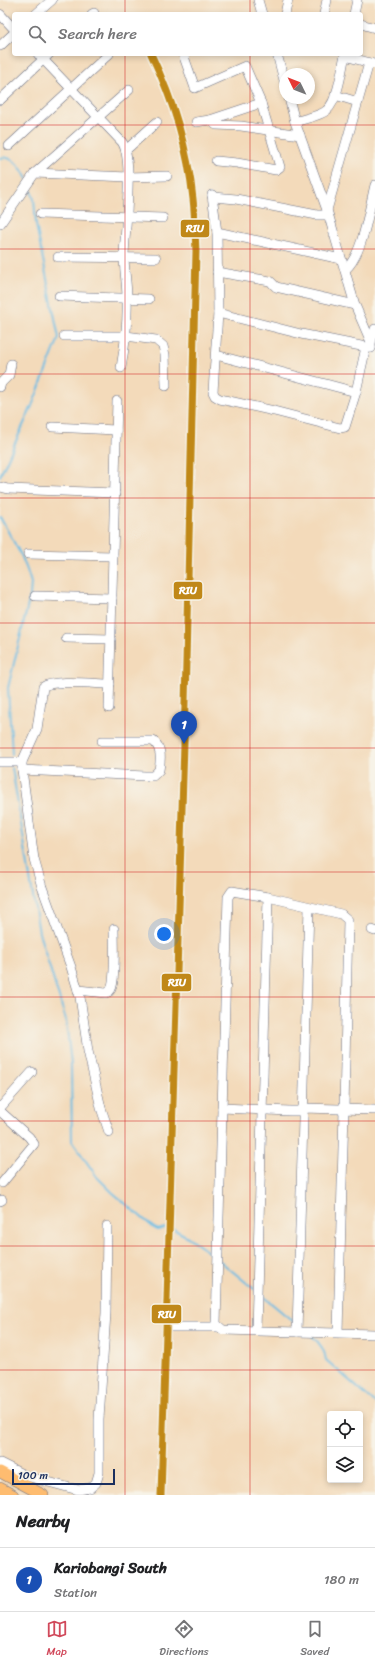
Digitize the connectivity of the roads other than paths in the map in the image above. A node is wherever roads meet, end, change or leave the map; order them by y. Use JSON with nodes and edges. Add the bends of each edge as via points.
{"nodes":[{"id":1,"x":52,"y":0,"type":"edge"},
{"id":2,"x":258,"y":0,"type":"edge"},
{"id":3,"x":288,"y":0,"type":"edge"},
{"id":4,"x":327,"y":0,"type":"edge"},
{"id":5,"x":357,"y":0,"type":"edge"},
{"id":6,"x":38,"y":12,"type":"edge"},
{"id":7,"x":261,"y":12,"type":"edge"},
{"id":8,"x":285,"y":12,"type":"edge"},
{"id":9,"x":324,"y":12,"type":"edge"},
{"id":10,"x":354,"y":12,"type":"edge"},
{"id":11,"x":0,"y":14,"type":"edge"},
{"id":12,"x":363,"y":25,"type":"edge"},
{"id":13,"x":12,"y":27,"type":"edge"},
{"id":14,"x":375,"y":28,"type":"edge"},
{"id":15,"x":12,"y":35,"type":"edge"},
{"id":16,"x":0,"y":46,"type":"edge"},
{"id":17,"x":43,"y":56,"type":"edge"},
{"id":18,"x":107,"y":56,"type":"edge"},
{"id":19,"x":184,"y":56,"type":"edge"},
{"id":20,"x":278,"y":56,"type":"edge"},
{"id":21,"x":345,"y":56,"type":"edge"},
{"id":22,"x":348,"y":56,"type":"edge"},
{"id":23,"x":372,"y":64,"type":"edge"},
{"id":24,"x":281,"y":68,"type":"edge"},
{"id":25,"x":71,"y":90,"type":"junction"},
{"id":26,"x":129,"y":90,"type":"dead end"},
{"id":27,"x":335,"y":95,"type":"junction"},
{"id":28,"x":0,"y":100,"type":"edge"},
{"id":29,"x":358,"y":102,"type":"junction"},
{"id":30,"x":261,"y":103,"type":"junction"},
{"id":31,"x":290,"y":104,"type":"edge"},
{"id":32,"x":98,"y":118,"type":"junction"},
{"id":33,"x":210,"y":120,"type":"junction"},
{"id":34,"x":157,"y":122,"type":"dead end"},
{"id":35,"x":196,"y":122,"type":"dead end"},
{"id":36,"x":295,"y":122,"type":"junction"},
{"id":37,"x":268,"y":131,"type":"junction"},
{"id":38,"x":300,"y":135,"type":"junction"},
{"id":39,"x":9,"y":146,"type":"dead end"},
{"id":40,"x":126,"y":150,"type":"junction"},
{"id":41,"x":216,"y":161,"type":"dead end"},
{"id":42,"x":36,"y":173,"type":"junction"},
{"id":43,"x":168,"y":176,"type":"dead end"},
{"id":44,"x":128,"y":177,"type":"junction"},
{"id":45,"x":375,"y":185,"type":"edge"},
{"id":46,"x":327,"y":212,"type":"junction"},
{"id":47,"x":40,"y":214,"type":"dead end"},
{"id":48,"x":126,"y":217,"type":"junction"},
{"id":49,"x":163,"y":218,"type":"dead end"},
{"id":50,"x":0,"y":224,"type":"edge"},
{"id":51,"x":217,"y":232,"type":"junction"},
{"id":52,"x":58,"y":257,"type":"dead end"},
{"id":53,"x":124,"y":257,"type":"junction"},
{"id":54,"x":156,"y":258,"type":"dead end"},
{"id":55,"x":341,"y":259,"type":"junction"},
{"id":56,"x":345,"y":270,"type":"junction"},
{"id":57,"x":217,"y":272,"type":"junction"},
{"id":58,"x":59,"y":296,"type":"dead end"},
{"id":59,"x":128,"y":299,"type":"junction"},
{"id":60,"x":149,"y":299,"type":"dead end"},
{"id":61,"x":355,"y":305,"type":"junction"},
{"id":62,"x":218,"y":313,"type":"junction"},
{"id":63,"x":375,"y":329,"type":"edge"},
{"id":64,"x":64,"y":336,"type":"dead end"},
{"id":65,"x":126,"y":336,"type":"junction"},
{"id":66,"x":371,"y":347,"type":"edge"},
{"id":67,"x":216,"y":355,"type":"junction"},
{"id":68,"x":11,"y":364,"type":"dead end"},
{"id":69,"x":121,"y":368,"type":"dead end"},
{"id":70,"x":0,"y":384,"type":"edge"},
{"id":71,"x":166,"y":386,"type":"dead end"},
{"id":72,"x":356,"y":392,"type":"junction"},
{"id":73,"x":116,"y":402,"type":"dead end"},
{"id":74,"x":52,"y":427,"type":"dead end"},
{"id":75,"x":116,"y":430,"type":"junction"},
{"id":76,"x":0,"y":487,"type":"edge"},
{"id":77,"x":115,"y":493,"type":"junction"},
{"id":78,"x":28,"y":554,"type":"dead end"},
{"id":79,"x":113,"y":556,"type":"junction"},
{"id":80,"x":35,"y":596,"type":"dead end"},
{"id":81,"x":112,"y":598,"type":"junction"},
{"id":82,"x":66,"y":638,"type":"dead end"},
{"id":83,"x":111,"y":639,"type":"junction"},
{"id":84,"x":110,"y":684,"type":"junction"},
{"id":85,"x":109,"y":708,"type":"dead end"},
{"id":86,"x":102,"y":741,"type":"dead end"},
{"id":87,"x":0,"y":762,"type":"edge"},
{"id":88,"x":22,"y":766,"type":"junction"},
{"id":89,"x":268,"y":897,"type":"junction"},
{"id":90,"x":309,"y":907,"type":"junction"},
{"id":91,"x":114,"y":929,"type":"dead end"},
{"id":92,"x":78,"y":990,"type":"junction"},
{"id":93,"x":32,"y":1072,"type":"dead end"},
{"id":94,"x":0,"y":1108,"type":"edge"},
{"id":95,"x":222,"y":1108,"type":"junction"},
{"id":96,"x":303,"y":1108,"type":"junction"},
{"id":97,"x":262,"y":1110,"type":"junction"},
{"id":98,"x":344,"y":1110,"type":"junction"},
{"id":99,"x":375,"y":1110,"type":"edge"},
{"id":100,"x":3,"y":1114,"type":"edge"},
{"id":101,"x":0,"y":1124,"type":"edge"},
{"id":102,"x":108,"y":1132,"type":"dead end"},
{"id":103,"x":2,"y":1183,"type":"dead end"},
{"id":104,"x":106,"y":1226,"type":"dead end"},
{"id":105,"x":170,"y":1327,"type":"dead end"},
{"id":106,"x":218,"y":1327,"type":"junction"},
{"id":107,"x":256,"y":1330,"type":"junction"},
{"id":108,"x":297,"y":1332,"type":"junction"},
{"id":109,"x":338,"y":1332,"type":"junction"},
{"id":110,"x":375,"y":1334,"type":"edge"},
{"id":111,"x":0,"y":1463,"type":"edge"},
{"id":112,"x":0,"y":1472,"type":"edge"},
{"id":113,"x":0,"y":1488,"type":"edge"},
{"id":114,"x":13,"y":1495,"type":"edge"},
{"id":115,"x":43,"y":1495,"type":"edge"}],
"edges":[{"from":1,"to":6,"type":"street"},
{"from":2,"to":7,"type":"street"},
{"from":3,"to":8,"type":"street"},
{"from":4,"to":9,"type":"street"},
{"from":5,"to":10,"type":"street"},
{"from":11,"to":13,"type":"street"},
{"from":12,"to":14,"type":"street"},
{"from":15,"to":16,"type":"street"},
{"from":17,"to":25,"type":"street"},
{"from":17,"to":28,"type":"street"},
{"from":18,"to":25,"type":"street"},
{"from":19,"to":30,"type":"street","via":[[196,88],[245,66]]},
{"from":20,"to":24,"type":"street"},
{"from":21,"to":27,"type":"street"},
{"from":22,"to":23,"type":"street"},
{"from":23,"to":29,"type":"street"},
{"from":25,"to":32,"type":"street"},
{"from":25,"to":39,"type":"street"},
{"from":26,"to":32,"type":"street"},
{"from":27,"to":29,"type":"street"},
{"from":27,"to":36,"type":"street","via":[[327,110]]},
{"from":29,"to":46,"type":"street"},
{"from":30,"to":33,"type":"street"},
{"from":30,"to":37,"type":"street"},
{"from":31,"to":36,"type":"street"},
{"from":32,"to":40,"type":"street","via":[[122,142]]},
{"from":32,"to":42,"type":"street"},
{"from":33,"to":35,"type":"street"},
{"from":33,"to":37,"type":"street","via":[[216,125]]},
{"from":34,"to":40,"type":"street"},
{"from":36,"to":38,"type":"street"},
{"from":37,"to":38,"type":"street"},
{"from":37,"to":41,"type":"street","via":[[280,167],[276,170]]},
{"from":38,"to":46,"type":"street"},
{"from":40,"to":44,"type":"street"},
{"from":42,"to":44,"type":"street"},
{"from":42,"to":50,"type":"street"},
{"from":43,"to":44,"type":"street"},
{"from":44,"to":48,"type":"street"},
{"from":45,"to":56,"type":"street","via":[[357,254]]},
{"from":46,"to":51,"type":"street","via":[[318,215],[236,199],[214,198],[212,195]]},
{"from":46,"to":55,"type":"street"},
{"from":47,"to":48,"type":"street"},
{"from":48,"to":49,"type":"street"},
{"from":48,"to":53,"type":"street"},
{"from":51,"to":55,"type":"street"},
{"from":51,"to":57,"type":"street"},
{"from":52,"to":53,"type":"street"},
{"from":53,"to":54,"type":"street"},
{"from":53,"to":59,"type":"street"},
{"from":55,"to":56,"type":"street"},
{"from":56,"to":61,"type":"street"},
{"from":57,"to":61,"type":"street","via":[[270,281],[276,287]]},
{"from":57,"to":62,"type":"street"},
{"from":58,"to":59,"type":"street"},
{"from":59,"to":60,"type":"street"},
{"from":59,"to":65,"type":"street"},
{"from":61,"to":66,"type":"street"},
{"from":62,"to":66,"type":"street","via":[[301,334]]},
{"from":62,"to":67,"type":"street"},
{"from":63,"to":66,"type":"street"},
{"from":64,"to":65,"type":"street"},
{"from":65,"to":69,"type":"street"},
{"from":65,"to":71,"type":"street","via":[[160,342],[165,355]]},
{"from":66,"to":72,"type":"street"},
{"from":67,"to":72,"type":"street"},
{"from":67,"to":72,"type":"street","via":[[212,392],[220,399],[340,428],[347,424]]},
{"from":68,"to":70,"type":"street","via":[[9,375]]},
{"from":73,"to":75,"type":"street"},
{"from":74,"to":75,"type":"street"},
{"from":75,"to":77,"type":"street"},
{"from":76,"to":77,"type":"street"},
{"from":77,"to":79,"type":"street"},
{"from":78,"to":79,"type":"street"},
{"from":79,"to":81,"type":"street"},
{"from":80,"to":81,"type":"street"},
{"from":81,"to":83,"type":"street"},
{"from":82,"to":83,"type":"street"},
{"from":83,"to":84,"type":"street"},
{"from":84,"to":85,"type":"street"},
{"from":84,"to":88,"type":"street","via":[[56,683],[43,687],[37,729]]},
{"from":86,"to":88,"type":"street","via":[[153,741],[160,750],[159,770],[153,776],[145,776]]},
{"from":87,"to":88,"type":"street"},
{"from":88,"to":92,"type":"street","via":[[37,874]]},
{"from":89,"to":90,"type":"street"},
{"from":89,"to":95,"type":"street","via":[[232,891],[228,897]]},
{"from":89,"to":97,"type":"street"},
{"from":90,"to":96,"type":"street"},
{"from":90,"to":98,"type":"street","via":[[341,914],[348,920]]},
{"from":91,"to":92,"type":"street","via":[[113,980],[109,992]]},
{"from":92,"to":102,"type":"street","via":[[88,1051]]},
{"from":93,"to":94,"type":"street"},
{"from":95,"to":97,"type":"street"},
{"from":95,"to":106,"type":"street","via":[[215,1320]]},
{"from":96,"to":97,"type":"street","via":[[298,1111]]},
{"from":96,"to":98,"type":"street"},
{"from":96,"to":108,"type":"street"},
{"from":97,"to":107,"type":"street"},
{"from":98,"to":99,"type":"street"},
{"from":98,"to":109,"type":"street"},
{"from":100,"to":101,"type":"street"},
{"from":100,"to":103,"type":"street","via":[[34,1144]]},
{"from":104,"to":111,"type":"street","via":[[106,1313],[99,1419],[99,1473],[96,1483],[90,1488],[78,1490],[26,1476]]},
{"from":105,"to":106,"type":"street"},
{"from":106,"to":107,"type":"street","via":[[223,1330]]},
{"from":107,"to":108,"type":"street"},
{"from":108,"to":109,"type":"street"},
{"from":109,"to":110,"type":"street"},
{"from":112,"to":115,"type":"main road"},
{"from":113,"to":114,"type":"main road"}]}
